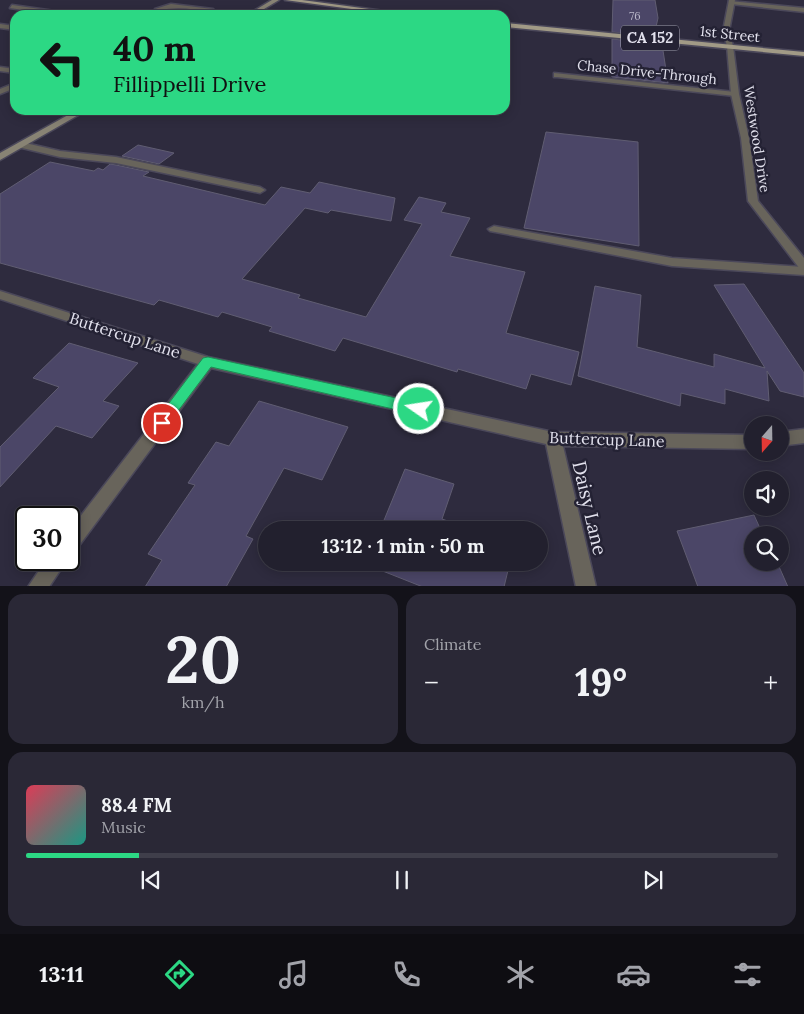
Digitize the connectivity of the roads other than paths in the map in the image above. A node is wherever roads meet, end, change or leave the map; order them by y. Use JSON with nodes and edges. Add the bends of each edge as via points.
{"nodes":[{"id":1,"x":276,"y":0,"type":"edge"},
{"id":2,"x":288,"y":0,"type":"edge"},
{"id":3,"x":732,"y":1,"type":"edge"},
{"id":4,"x":12,"y":7,"type":"dead end"},
{"id":5,"x":158,"y":9,"type":"dead end"},
{"id":6,"x":33,"y":10,"type":"edge"},
{"id":7,"x":207,"y":10,"type":"edge"},
{"id":8,"x":259,"y":10,"type":"edge"},
{"id":9,"x":370,"y":10,"type":"edge"},
{"id":10,"x":804,"y":10,"type":"edge"},
{"id":11,"x":510,"y":25,"type":"edge"},
{"id":12,"x":730,"y":46,"type":"junction"},
{"id":13,"x":804,"y":54,"type":"edge"},
{"id":14,"x":556,"y":75,"type":"dead end"},
{"id":15,"x":735,"y":94,"type":"junction"},
{"id":16,"x":73,"y":115,"type":"edge"},
{"id":17,"x":21,"y":145,"type":"junction"},
{"id":18,"x":0,"y":157,"type":"edge"},
{"id":19,"x":260,"y":190,"type":"dead end"},
{"id":20,"x":494,"y":229,"type":"dead end"},
{"id":21,"x":804,"y":266,"type":"edge"},
{"id":22,"x":804,"y":271,"type":"edge"},
{"id":23,"x":0,"y":295,"type":"edge"},
{"id":24,"x":208,"y":362,"type":"junction"},
{"id":25,"x":804,"y":436,"type":"edge"},
{"id":26,"x":789,"y":438,"type":"edge"},
{"id":27,"x":553,"y":439,"type":"junction"},
{"id":28,"x":744,"y":442,"type":"edge"},
{"id":29,"x":80,"y":531,"type":"edge"},
{"id":30,"x":50,"y":571,"type":"edge"},
{"id":31,"x":38,"y":586,"type":"edge"},
{"id":32,"x":586,"y":586,"type":"edge"}],
"edges":[{"from":1,"to":8,"type":"street"},
{"from":2,"to":9,"type":"main road"},
{"from":3,"to":10,"type":"street"},
{"from":3,"to":12,"type":"street","name":"Westwood Drive","via":[[726,31]]},
{"from":4,"to":6,"type":"street"},
{"from":5,"to":7,"type":"street","via":[[167,5]]},
{"from":11,"to":12,"type":"main road","name":"1st Street","number":"CA 152"},
{"from":12,"to":13,"type":"main road","name":"1st Street","number":"CA 152"},
{"from":12,"to":15,"type":"street","name":"Westwood Drive"},
{"from":14,"to":15,"type":"street","name":"Chase Drive-Through"},
{"from":15,"to":21,"type":"street","name":"Westwood Drive","via":[[745,138],[753,201]]},
{"from":16,"to":17,"type":"street"},
{"from":17,"to":18,"type":"street"},
{"from":17,"to":19,"type":"street","via":[[60,154],[116,160]]},
{"from":20,"to":22,"type":"street","via":[[672,262]]},
{"from":23,"to":24,"type":"street","name":"Buttercup Lane"},
{"from":24,"to":27,"type":"street","name":"Buttercup Lane"},
{"from":24,"to":29,"type":"street"},
{"from":25,"to":26,"type":"street"},
{"from":27,"to":28,"type":"street","name":"Buttercup Lane"},
{"from":27,"to":32,"type":"street","name":"Daisy Lane"},
{"from":30,"to":31,"type":"street"}]}
